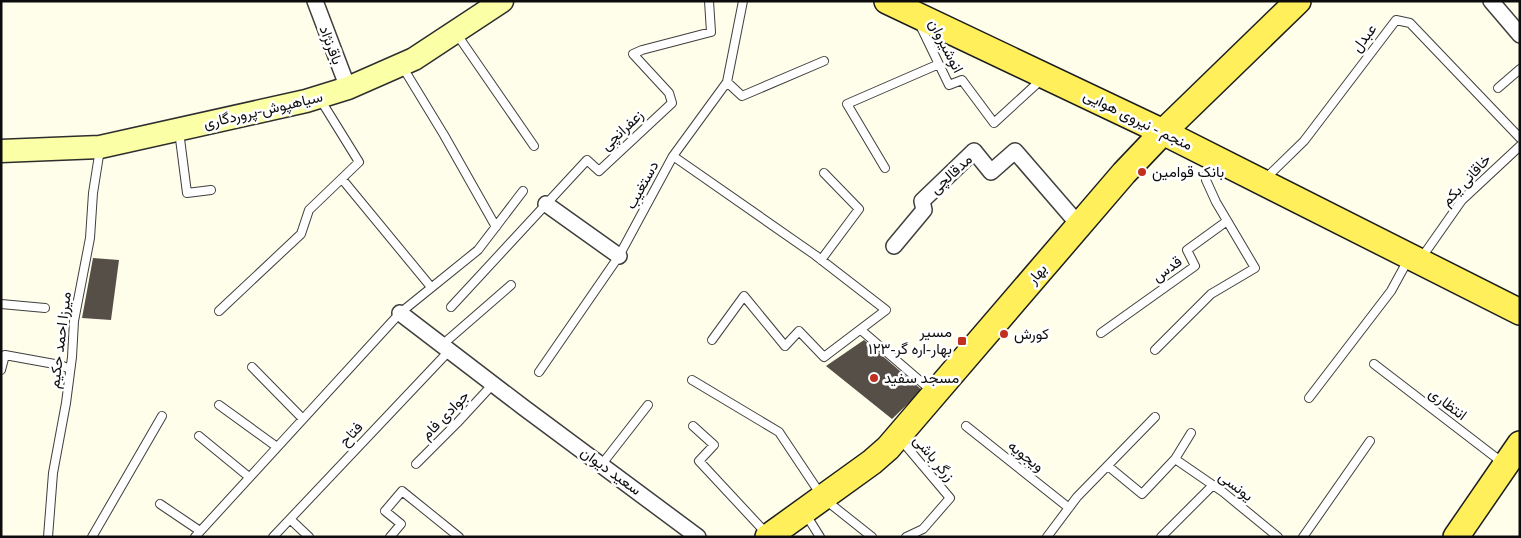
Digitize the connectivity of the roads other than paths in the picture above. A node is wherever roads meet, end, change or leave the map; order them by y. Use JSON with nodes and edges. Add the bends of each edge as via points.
{"nodes":[{"id":1,"x":315,"y":1,"type":"edge"},
{"id":2,"x":502,"y":1,"type":"edge"},
{"id":3,"x":709,"y":1,"type":"edge"},
{"id":4,"x":743,"y":1,"type":"edge"},
{"id":5,"x":887,"y":1,"type":"edge"},
{"id":6,"x":1298,"y":1,"type":"edge"},
{"id":7,"x":1490,"y":1,"type":"edge"},
{"id":8,"x":914,"y":14,"type":"junction"},
{"id":9,"x":455,"y":32,"type":"junction"},
{"id":10,"x":1520,"y":34,"type":"edge"},
{"id":11,"x":824,"y":61,"type":"dead end"},
{"id":12,"x":401,"y":64,"type":"junction"},
{"id":13,"x":939,"y":64,"type":"junction"},
{"id":14,"x":1520,"y":69,"type":"edge"},
{"id":15,"x":1045,"y":76,"type":"junction"},
{"id":16,"x":727,"y":82,"type":"junction"},
{"id":17,"x":348,"y":88,"type":"junction"},
{"id":18,"x":1498,"y":88,"type":"dead end"},
{"id":19,"x":319,"y":97,"type":"junction"},
{"id":20,"x":179,"y":129,"type":"junction"},
{"id":21,"x":1163,"y":132,"type":"junction"},
{"id":22,"x":1520,"y":138,"type":"edge"},
{"id":23,"x":534,"y":146,"type":"dead end"},
{"id":24,"x":1520,"y":146,"type":"edge"},
{"id":25,"x":100,"y":147,"type":"junction"},
{"id":26,"x":1,"y":150,"type":"edge"},
{"id":27,"x":673,"y":156,"type":"junction"},
{"id":28,"x":1210,"y":156,"type":"junction"},
{"id":29,"x":885,"y":168,"type":"dead end"},
{"id":30,"x":824,"y":173,"type":"dead end"},
{"id":31,"x":342,"y":179,"type":"junction"},
{"id":32,"x":1262,"y":182,"type":"junction"},
{"id":33,"x":210,"y":190,"type":"dead end"},
{"id":34,"x":523,"y":192,"type":"dead end"},
{"id":35,"x":546,"y":204,"type":"junction"},
{"id":36,"x":1227,"y":221,"type":"junction"},
{"id":37,"x":1079,"y":225,"type":"junction"},
{"id":38,"x":496,"y":227,"type":"junction"},
{"id":39,"x":894,"y":246,"type":"dead end"},
{"id":40,"x":618,"y":256,"type":"junction"},
{"id":41,"x":1415,"y":259,"type":"junction"},
{"id":42,"x":821,"y":260,"type":"junction"},
{"id":43,"x":511,"y":285,"type":"dead end"},
{"id":44,"x":432,"y":288,"type":"junction"},
{"id":45,"x":1,"y":304,"type":"edge"},
{"id":46,"x":451,"y":306,"type":"dead end"},
{"id":47,"x":45,"y":308,"type":"dead end"},
{"id":48,"x":219,"y":311,"type":"dead end"},
{"id":49,"x":1520,"y":312,"type":"edge"},
{"id":50,"x":400,"y":313,"type":"junction"},
{"id":51,"x":861,"y":330,"type":"junction"},
{"id":52,"x":1101,"y":333,"type":"dead end"},
{"id":53,"x":712,"y":340,"type":"dead end"},
{"id":54,"x":446,"y":348,"type":"junction"},
{"id":55,"x":1155,"y":350,"type":"dead end"},
{"id":56,"x":1374,"y":364,"type":"dead end"},
{"id":57,"x":252,"y":367,"type":"dead end"},
{"id":58,"x":70,"y":369,"type":"junction"},
{"id":59,"x":1,"y":370,"type":"edge"},
{"id":60,"x":539,"y":372,"type":"dead end"},
{"id":61,"x":692,"y":380,"type":"dead end"},
{"id":62,"x":493,"y":384,"type":"junction"},
{"id":63,"x":935,"y":393,"type":"junction"},
{"id":64,"x":1309,"y":398,"type":"dead end"},
{"id":65,"x":219,"y":405,"type":"dead end"},
{"id":66,"x":648,"y":405,"type":"dead end"},
{"id":67,"x":162,"y":416,"type":"dead end"},
{"id":68,"x":1155,"y":417,"type":"dead end"},
{"id":69,"x":303,"y":418,"type":"junction"},
{"id":70,"x":693,"y":426,"type":"dead end"},
{"id":71,"x":966,"y":426,"type":"dead end"},
{"id":72,"x":1191,"y":433,"type":"dead end"},
{"id":73,"x":199,"y":436,"type":"dead end"},
{"id":74,"x":898,"y":437,"type":"junction"},
{"id":75,"x":1370,"y":441,"type":"dead end"},
{"id":76,"x":1520,"y":444,"type":"edge"},
{"id":77,"x":277,"y":448,"type":"junction"},
{"id":78,"x":1175,"y":460,"type":"junction"},
{"id":79,"x":416,"y":464,"type":"dead end"},
{"id":80,"x":602,"y":464,"type":"junction"},
{"id":81,"x":1506,"y":465,"type":"junction"},
{"id":82,"x":1108,"y":466,"type":"junction"},
{"id":83,"x":249,"y":478,"type":"junction"},
{"id":84,"x":1213,"y":485,"type":"junction"},
{"id":85,"x":160,"y":504,"type":"dead end"},
{"id":86,"x":813,"y":505,"type":"junction"},
{"id":87,"x":1069,"y":508,"type":"junction"},
{"id":88,"x":290,"y":519,"type":"junction"},
{"id":89,"x":198,"y":534,"type":"edge"},
{"id":90,"x":456,"y":536,"type":"edge"},
{"id":91,"x":769,"y":536,"type":"edge"},
{"id":92,"x":1276,"y":536,"type":"edge"},
{"id":93,"x":48,"y":537,"type":"edge"},
{"id":94,"x":92,"y":537,"type":"edge"},
{"id":95,"x":273,"y":537,"type":"edge"},
{"id":96,"x":309,"y":537,"type":"edge"},
{"id":97,"x":390,"y":537,"type":"edge"},
{"id":98,"x":698,"y":537,"type":"edge"},
{"id":99,"x":820,"y":537,"type":"edge"},
{"id":100,"x":872,"y":537,"type":"edge"},
{"id":101,"x":906,"y":537,"type":"edge"},
{"id":102,"x":1047,"y":537,"type":"edge"},
{"id":103,"x":1162,"y":537,"type":"edge"},
{"id":104,"x":1303,"y":537,"type":"edge"},
{"id":105,"x":1456,"y":537,"type":"edge"}],
"edges":[{"from":1,"to":17,"type":"street","name":"باقرنژاد"},
{"from":2,"to":9,"type":"street","name":"سیاهپوش-پروردگاری","via":[[480,11]]},
{"from":3,"to":35,"type":"lane","name":"زعفرانچی","via":[[711,32],[633,54],[669,93],[672,103],[599,170],[587,160]]},
{"from":4,"to":16,"type":"lane","name":"دستغیب"},
{"from":5,"to":8,"type":"main road","name":"منجم - نیروی هوایی"},
{"from":6,"to":21,"type":"main road","name":"بهار"},
{"from":7,"to":10,"type":"street"},
{"from":8,"to":13,"type":"lane","name":"انوشیروان"},
{"from":8,"to":15,"type":"main road","name":"منجم - نیروی هوایی"},
{"from":9,"to":12,"type":"street","name":"سیاهپوش-پروردگاری"},
{"from":9,"to":23,"type":"lane"},
{"from":11,"to":16,"type":"lane","via":[[742,96]]},
{"from":12,"to":17,"type":"street","name":"سیاهپوش-پروردگاری"},
{"from":12,"to":38,"type":"lane"},
{"from":13,"to":15,"type":"lane","name":"انوشیروان","via":[[950,85],[962,80],[994,123]]},
{"from":13,"to":29,"type":"lane","via":[[847,104]]},
{"from":14,"to":18,"type":"lane"},
{"from":15,"to":21,"type":"main road","name":"منجم - نیروی هوایی"},
{"from":16,"to":27,"type":"lane","name":"دستغیب"},
{"from":17,"to":19,"type":"street","name":"سیاهپوش-پروردگاری"},
{"from":19,"to":20,"type":"street","name":"سیاهپوش-پروردگاری"},
{"from":19,"to":31,"type":"lane","via":[[359,162]]},
{"from":20,"to":25,"type":"street","name":"سیاهپوش-پروردگاری"},
{"from":20,"to":33,"type":"lane","via":[[187,193]]},
{"from":21,"to":28,"type":"main road","name":"منجم - نیروی هوایی"},
{"from":21,"to":37,"type":"main road","name":"بهار"},
{"from":22,"to":32,"type":"lane","name":"عبدل","via":[[1410,23],[1396,20],[1304,141]]},
{"from":24,"to":41,"type":"lane","name":"خاقانی یکم","via":[[1462,200]]},
{"from":25,"to":26,"type":"street","name":"سیاهپوش-پروردگاری"},
{"from":25,"to":58,"type":"lane","name":"میرزا احمد حکیم"},
{"from":27,"to":40,"type":"lane","name":"دستغیب"},
{"from":27,"to":42,"type":"lane"},
{"from":28,"to":32,"type":"main road","name":"منجم - نیروی هوایی"},
{"from":28,"to":36,"type":"lane","via":[[1206,180]]},
{"from":30,"to":42,"type":"lane","via":[[859,209]]},
{"from":31,"to":44,"type":"lane"},
{"from":31,"to":48,"type":"lane","via":[[309,210],[301,234]]},
{"from":32,"to":41,"type":"main road","name":"منجم - نیروی هوایی"},
{"from":34,"to":38,"type":"lane"},
{"from":35,"to":40,"type":"street"},
{"from":35,"to":46,"type":"lane","name":"زعفرانچی"},
{"from":36,"to":52,"type":"lane","name":"قدس","via":[[1187,250],[1195,266]]},
{"from":36,"to":55,"type":"lane","via":[[1255,268],[1211,294]]},
{"from":37,"to":39,"type":"street","name":"مدقالچی","via":[[1015,151],[991,172],[974,151],[922,201],[924,210]]},
{"from":37,"to":63,"type":"main road","name":"بهار"},
{"from":38,"to":44,"type":"lane","via":[[478,250]]},
{"from":40,"to":60,"type":"lane","name":"دستغیب"},
{"from":41,"to":49,"type":"main road","name":"منجم - نیروی هوایی"},
{"from":41,"to":64,"type":"lane","name":"خاقانی یکم"},
{"from":42,"to":51,"type":"lane","via":[[886,310]]},
{"from":43,"to":54,"type":"lane","name":"فتاح"},
{"from":44,"to":50,"type":"lane"},
{"from":45,"to":47,"type":"lane"},
{"from":50,"to":54,"type":"street","name":"سعید دیوان"},
{"from":50,"to":69,"type":"lane"},
{"from":51,"to":53,"type":"lane","via":[[824,357],[799,331],[785,346],[744,296]]},
{"from":51,"to":63,"type":"lane"},
{"from":54,"to":62,"type":"street","name":"سعید دیوان"},
{"from":54,"to":88,"type":"lane","name":"فتاح"},
{"from":56,"to":81,"type":"lane","name":"انتظاری"},
{"from":57,"to":69,"type":"lane"},
{"from":58,"to":59,"type":"lane","via":[[6,355]]},
{"from":58,"to":93,"type":"lane","name":"میرزا احمد حکیم","via":[[52,473]]},
{"from":61,"to":86,"type":"lane","via":[[779,432]]},
{"from":62,"to":79,"type":"lane","name":"جوادی فام"},
{"from":62,"to":80,"type":"street","name":"سعید دیوان"},
{"from":63,"to":74,"type":"main road","name":"بهار"},
{"from":65,"to":77,"type":"lane"},
{"from":66,"to":80,"type":"lane"},
{"from":67,"to":94,"type":"lane"},
{"from":68,"to":82,"type":"lane"},
{"from":69,"to":77,"type":"lane"},
{"from":70,"to":91,"type":"lane","via":[[714,445],[698,461]]},
{"from":71,"to":87,"type":"lane","name":"ویجویه"},
{"from":72,"to":78,"type":"lane"},
{"from":73,"to":83,"type":"lane"},
{"from":74,"to":86,"type":"main road","name":"بهار","via":[[872,462]]},
{"from":74,"to":101,"type":"lane","name":"زرگر باشی","via":[[950,498],[923,529]]},
{"from":75,"to":104,"type":"lane"},
{"from":76,"to":81,"type":"main road"},
{"from":77,"to":83,"type":"lane"},
{"from":78,"to":82,"type":"lane","via":[[1142,494]]},
{"from":78,"to":84,"type":"lane","name":"یونسی"},
{"from":80,"to":98,"type":"street","name":"سعید دیوان"},
{"from":81,"to":105,"type":"main road"},
{"from":82,"to":87,"type":"lane"},
{"from":83,"to":89,"type":"lane"},
{"from":84,"to":92,"type":"lane","name":"یونسی"},
{"from":84,"to":103,"type":"lane"},
{"from":85,"to":89,"type":"lane"},
{"from":86,"to":91,"type":"main road","name":"بهار"},
{"from":86,"to":99,"type":"lane"},
{"from":86,"to":100,"type":"lane"},
{"from":87,"to":102,"type":"lane"},
{"from":88,"to":95,"type":"lane","name":"فتاح"},
{"from":88,"to":96,"type":"lane"},
{"from":90,"to":97,"type":"lane","via":[[402,491],[385,511],[401,524]]}]}
